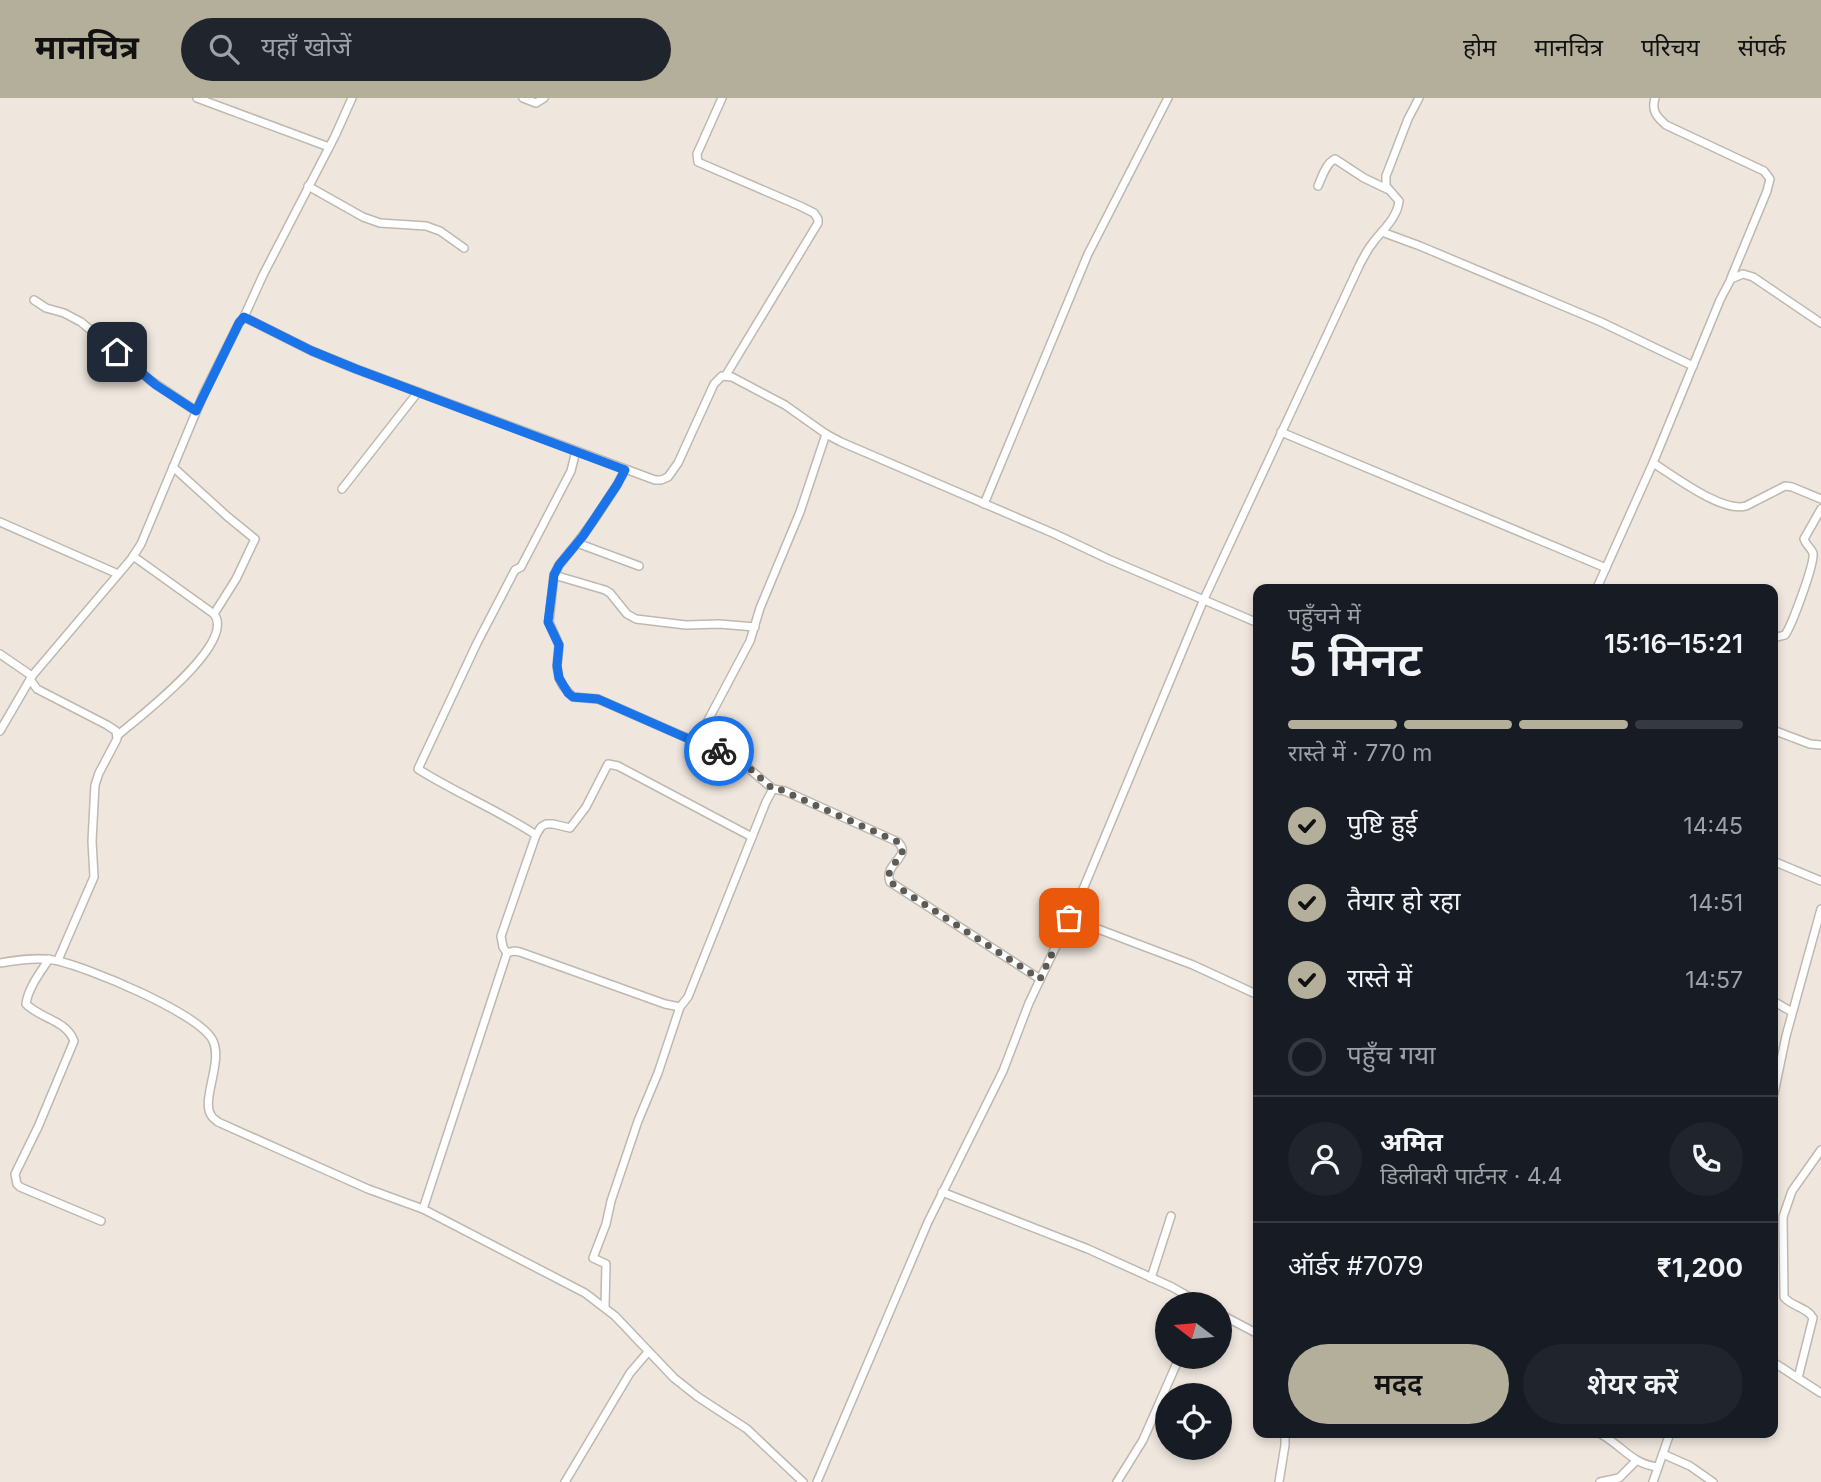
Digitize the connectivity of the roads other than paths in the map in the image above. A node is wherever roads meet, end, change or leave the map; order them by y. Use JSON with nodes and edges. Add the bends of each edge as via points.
{"nodes":[{"id":1,"x":197,"y":98,"type":"edge"},
{"id":2,"x":352,"y":98,"type":"edge"},
{"id":3,"x":523,"y":98,"type":"edge"},
{"id":4,"x":544,"y":98,"type":"edge"},
{"id":5,"x":722,"y":98,"type":"edge"},
{"id":6,"x":1168,"y":98,"type":"edge"},
{"id":7,"x":1419,"y":98,"type":"edge"},
{"id":8,"x":1655,"y":98,"type":"edge"},
{"id":9,"x":329,"y":147,"type":"junction"},
{"id":10,"x":308,"y":186,"type":"junction"},
{"id":11,"x":1318,"y":186,"type":"dead end"},
{"id":12,"x":1388,"y":189,"type":"junction"},
{"id":13,"x":1382,"y":232,"type":"junction"},
{"id":14,"x":464,"y":248,"type":"dead end"},
{"id":15,"x":1731,"y":279,"type":"junction"},
{"id":16,"x":34,"y":300,"type":"dead end"},
{"id":17,"x":244,"y":317,"type":"junction"},
{"id":18,"x":1821,"y":323,"type":"edge"},
{"id":19,"x":1693,"y":366,"type":"junction"},
{"id":20,"x":726,"y":375,"type":"junction"},
{"id":21,"x":418,"y":392,"type":"junction"},
{"id":22,"x":196,"y":411,"type":"junction"},
{"id":23,"x":1281,"y":432,"type":"junction"},
{"id":24,"x":826,"y":434,"type":"junction"},
{"id":25,"x":576,"y":451,"type":"junction"},
{"id":26,"x":1653,"y":463,"type":"junction"},
{"id":27,"x":173,"y":467,"type":"junction"},
{"id":28,"x":625,"y":470,"type":"junction"},
{"id":29,"x":342,"y":489,"type":"dead end"},
{"id":30,"x":1821,"y":499,"type":"edge"},
{"id":31,"x":984,"y":504,"type":"junction"},
{"id":32,"x":1821,"y":509,"type":"edge"},
{"id":33,"x":0,"y":522,"type":"edge"},
{"id":34,"x":578,"y":543,"type":"junction"},
{"id":35,"x":133,"y":556,"type":"junction"},
{"id":36,"x":639,"y":566,"type":"dead end"},
{"id":37,"x":1606,"y":568,"type":"junction"},
{"id":38,"x":118,"y":574,"type":"junction"},
{"id":39,"x":554,"y":575,"type":"junction"},
{"id":40,"x":1599,"y":584,"type":"edge"},
{"id":41,"x":1204,"y":599,"type":"junction"},
{"id":42,"x":214,"y":614,"type":"junction"},
{"id":43,"x":1253,"y":621,"type":"edge"},
{"id":44,"x":755,"y":627,"type":"junction"},
{"id":45,"x":1778,"y":637,"type":"edge"},
{"id":46,"x":0,"y":653,"type":"edge"},
{"id":47,"x":31,"y":678,"type":"junction"},
{"id":48,"x":0,"y":731,"type":"edge"},
{"id":49,"x":1778,"y":732,"type":"edge"},
{"id":50,"x":118,"y":735,"type":"junction"},
{"id":51,"x":704,"y":745,"type":"junction"},
{"id":52,"x":1821,"y":745,"type":"edge"},
{"id":53,"x":773,"y":789,"type":"junction"},
{"id":54,"x":536,"y":835,"type":"junction"},
{"id":55,"x":751,"y":836,"type":"junction"},
{"id":56,"x":1778,"y":863,"type":"edge"},
{"id":57,"x":1821,"y":881,"type":"edge"},
{"id":58,"x":1821,"y":909,"type":"edge"},
{"id":59,"x":1069,"y":918,"type":"junction"},
{"id":60,"x":507,"y":953,"type":"junction"},
{"id":61,"x":53,"y":960,"type":"junction"},
{"id":62,"x":0,"y":963,"type":"edge"},
{"id":63,"x":1040,"y":979,"type":"junction"},
{"id":64,"x":1253,"y":993,"type":"edge"},
{"id":65,"x":1778,"y":1004,"type":"edge"},
{"id":66,"x":680,"y":1007,"type":"junction"},
{"id":67,"x":1792,"y":1012,"type":"junction"},
{"id":68,"x":1778,"y":1074,"type":"edge"},
{"id":69,"x":1821,"y":1150,"type":"edge"},
{"id":70,"x":942,"y":1192,"type":"junction"},
{"id":71,"x":423,"y":1209,"type":"junction"},
{"id":72,"x":1171,"y":1216,"type":"dead end"},
{"id":73,"x":101,"y":1221,"type":"dead end"},
{"id":74,"x":1152,"y":1278,"type":"junction"},
{"id":75,"x":1181,"y":1292,"type":"edge"},
{"id":76,"x":605,"y":1307,"type":"junction"},
{"id":77,"x":1232,"y":1320,"type":"edge"},
{"id":78,"x":1253,"y":1331,"type":"edge"},
{"id":79,"x":648,"y":1352,"type":"junction"},
{"id":80,"x":1778,"y":1365,"type":"edge"},
{"id":81,"x":1174,"y":1369,"type":"edge"},
{"id":82,"x":1798,"y":1378,"type":"junction"},
{"id":83,"x":1821,"y":1393,"type":"edge"},
{"id":84,"x":1285,"y":1438,"type":"edge"},
{"id":85,"x":1608,"y":1438,"type":"edge"},
{"id":86,"x":1668,"y":1438,"type":"edge"},
{"id":87,"x":1663,"y":1454,"type":"junction"},
{"id":88,"x":1636,"y":1461,"type":"junction"},
{"id":89,"x":1658,"y":1467,"type":"junction"},
{"id":90,"x":565,"y":1482,"type":"edge"},
{"id":91,"x":803,"y":1482,"type":"edge"},
{"id":92,"x":817,"y":1482,"type":"edge"},
{"id":93,"x":1117,"y":1482,"type":"edge"},
{"id":94,"x":1279,"y":1482,"type":"edge"},
{"id":95,"x":1600,"y":1482,"type":"edge"},
{"id":96,"x":1653,"y":1482,"type":"edge"},
{"id":97,"x":1713,"y":1482,"type":"edge"}],
"edges":[{"from":1,"to":9,"type":"street"},
{"from":2,"to":9,"type":"street"},
{"from":3,"to":4,"type":"street","via":[[536,103]]},
{"from":5,"to":20,"type":"street","via":[[697,154],[698,162],[800,206],[818,219]]},
{"from":6,"to":31,"type":"street","via":[[1088,254]]},
{"from":7,"to":12,"type":"street","via":[[1387,169]]},
{"from":8,"to":15,"type":"street","via":[[1654,111],[1666,125],[1764,171],[1770,179]]},
{"from":9,"to":10,"type":"street"},
{"from":10,"to":14,"type":"street","via":[[363,217],[380,223],[426,226]]},
{"from":10,"to":17,"type":"street"},
{"from":11,"to":12,"type":"street","via":[[1335,159]]},
{"from":12,"to":13,"type":"street","via":[[1399,204]]},
{"from":13,"to":19,"type":"street","via":[[1601,322]]},
{"from":13,"to":23,"type":"street","via":[[1360,264]]},
{"from":15,"to":18,"type":"street","via":[[1753,276]]},
{"from":15,"to":19,"type":"street"},
{"from":16,"to":22,"type":"street","via":[[81,322],[150,380]]},
{"from":17,"to":21,"type":"street","via":[[330,358]]},
{"from":17,"to":22,"type":"street"},
{"from":19,"to":26,"type":"street"},
{"from":20,"to":24,"type":"street","via":[[785,405]]},
{"from":20,"to":28,"type":"street","via":[[714,384],[668,477],[655,480]]},
{"from":21,"to":25,"type":"street"},
{"from":21,"to":29,"type":"street"},
{"from":22,"to":27,"type":"street"},
{"from":23,"to":37,"type":"street"},
{"from":23,"to":41,"type":"street"},
{"from":24,"to":31,"type":"street"},
{"from":24,"to":44,"type":"street"},
{"from":25,"to":28,"type":"street"},
{"from":25,"to":54,"type":"street","via":[[571,471],[477,643],[418,769]]},
{"from":26,"to":30,"type":"street","via":[[1731,507],[1746,506],[1785,486]]},
{"from":26,"to":37,"type":"street"},
{"from":27,"to":35,"type":"street"},
{"from":27,"to":42,"type":"street","via":[[254,540]]},
{"from":28,"to":34,"type":"street"},
{"from":31,"to":41,"type":"street"},
{"from":32,"to":45,"type":"street","via":[[1804,539],[1813,560],[1792,621],[1785,635]]},
{"from":33,"to":38,"type":"street"},
{"from":34,"to":36,"type":"street"},
{"from":34,"to":39,"type":"street"},
{"from":35,"to":38,"type":"street"},
{"from":35,"to":42,"type":"street"},
{"from":37,"to":40,"type":"street"},
{"from":38,"to":47,"type":"street"},
{"from":39,"to":44,"type":"street","via":[[605,590],[636,619]]},
{"from":39,"to":51,"type":"street","via":[[548,622],[559,645],[559,678],[568,693],[598,699]]},
{"from":41,"to":43,"type":"street"},
{"from":41,"to":59,"type":"street"},
{"from":42,"to":50,"type":"street","via":[[219,625],[216,635],[198,662]]},
{"from":44,"to":51,"type":"street","via":[[706,724],[701,737]]},
{"from":46,"to":47,"type":"street"},
{"from":47,"to":48,"type":"street"},
{"from":47,"to":50,"type":"street","via":[[37,690]]},
{"from":49,"to":52,"type":"street"},
{"from":50,"to":61,"type":"street","via":[[95,785],[94,877]]},
{"from":51,"to":53,"type":"street","via":[[734,756]]},
{"from":53,"to":55,"type":"street"},
{"from":53,"to":63,"type":"street","via":[[898,842],[902,855],[888,873],[890,882]]},
{"from":54,"to":55,"type":"street","via":[[546,824],[570,828],[612,764]]},
{"from":54,"to":60,"type":"street","via":[[501,936]]},
{"from":55,"to":66,"type":"street"},
{"from":56,"to":57,"type":"street"},
{"from":58,"to":67,"type":"street"},
{"from":59,"to":63,"type":"street"},
{"from":59,"to":64,"type":"street"},
{"from":60,"to":66,"type":"street","via":[[520,952]]},
{"from":60,"to":71,"type":"street"},
{"from":61,"to":62,"type":"street"},
{"from":61,"to":71,"type":"street","via":[[159,1001],[210,1036],[215,1063],[208,1107],[218,1122]]},
{"from":61,"to":73,"type":"street","via":[[36,979],[26,1004],[69,1030],[74,1041],[16,1179],[20,1187]]},
{"from":63,"to":70,"type":"street","via":[[1003,1071]]},
{"from":65,"to":67,"type":"street"},
{"from":66,"to":76,"type":"street","via":[[593,1258],[606,1264]]},
{"from":67,"to":68,"type":"street"},
{"from":69,"to":82,"type":"street","via":[[1792,1191],[1783,1217],[1784,1297],[1813,1318]]},
{"from":70,"to":74,"type":"street"},
{"from":70,"to":92,"type":"street"},
{"from":71,"to":76,"type":"street"},
{"from":72,"to":74,"type":"street"},
{"from":74,"to":75,"type":"street"},
{"from":76,"to":79,"type":"street"},
{"from":77,"to":78,"type":"street"},
{"from":79,"to":90,"type":"street"},
{"from":79,"to":91,"type":"street","via":[[691,1392],[747,1429]]},
{"from":80,"to":82,"type":"street"},
{"from":81,"to":93,"type":"street","via":[[1143,1440]]},
{"from":82,"to":83,"type":"street"},
{"from":84,"to":94,"type":"street"},
{"from":85,"to":88,"type":"street"},
{"from":86,"to":87,"type":"street"},
{"from":87,"to":89,"type":"street"},
{"from":87,"to":97,"type":"street"},
{"from":88,"to":89,"type":"street"},
{"from":88,"to":95,"type":"street","via":[[1619,1478]]},
{"from":89,"to":96,"type":"street"}]}
